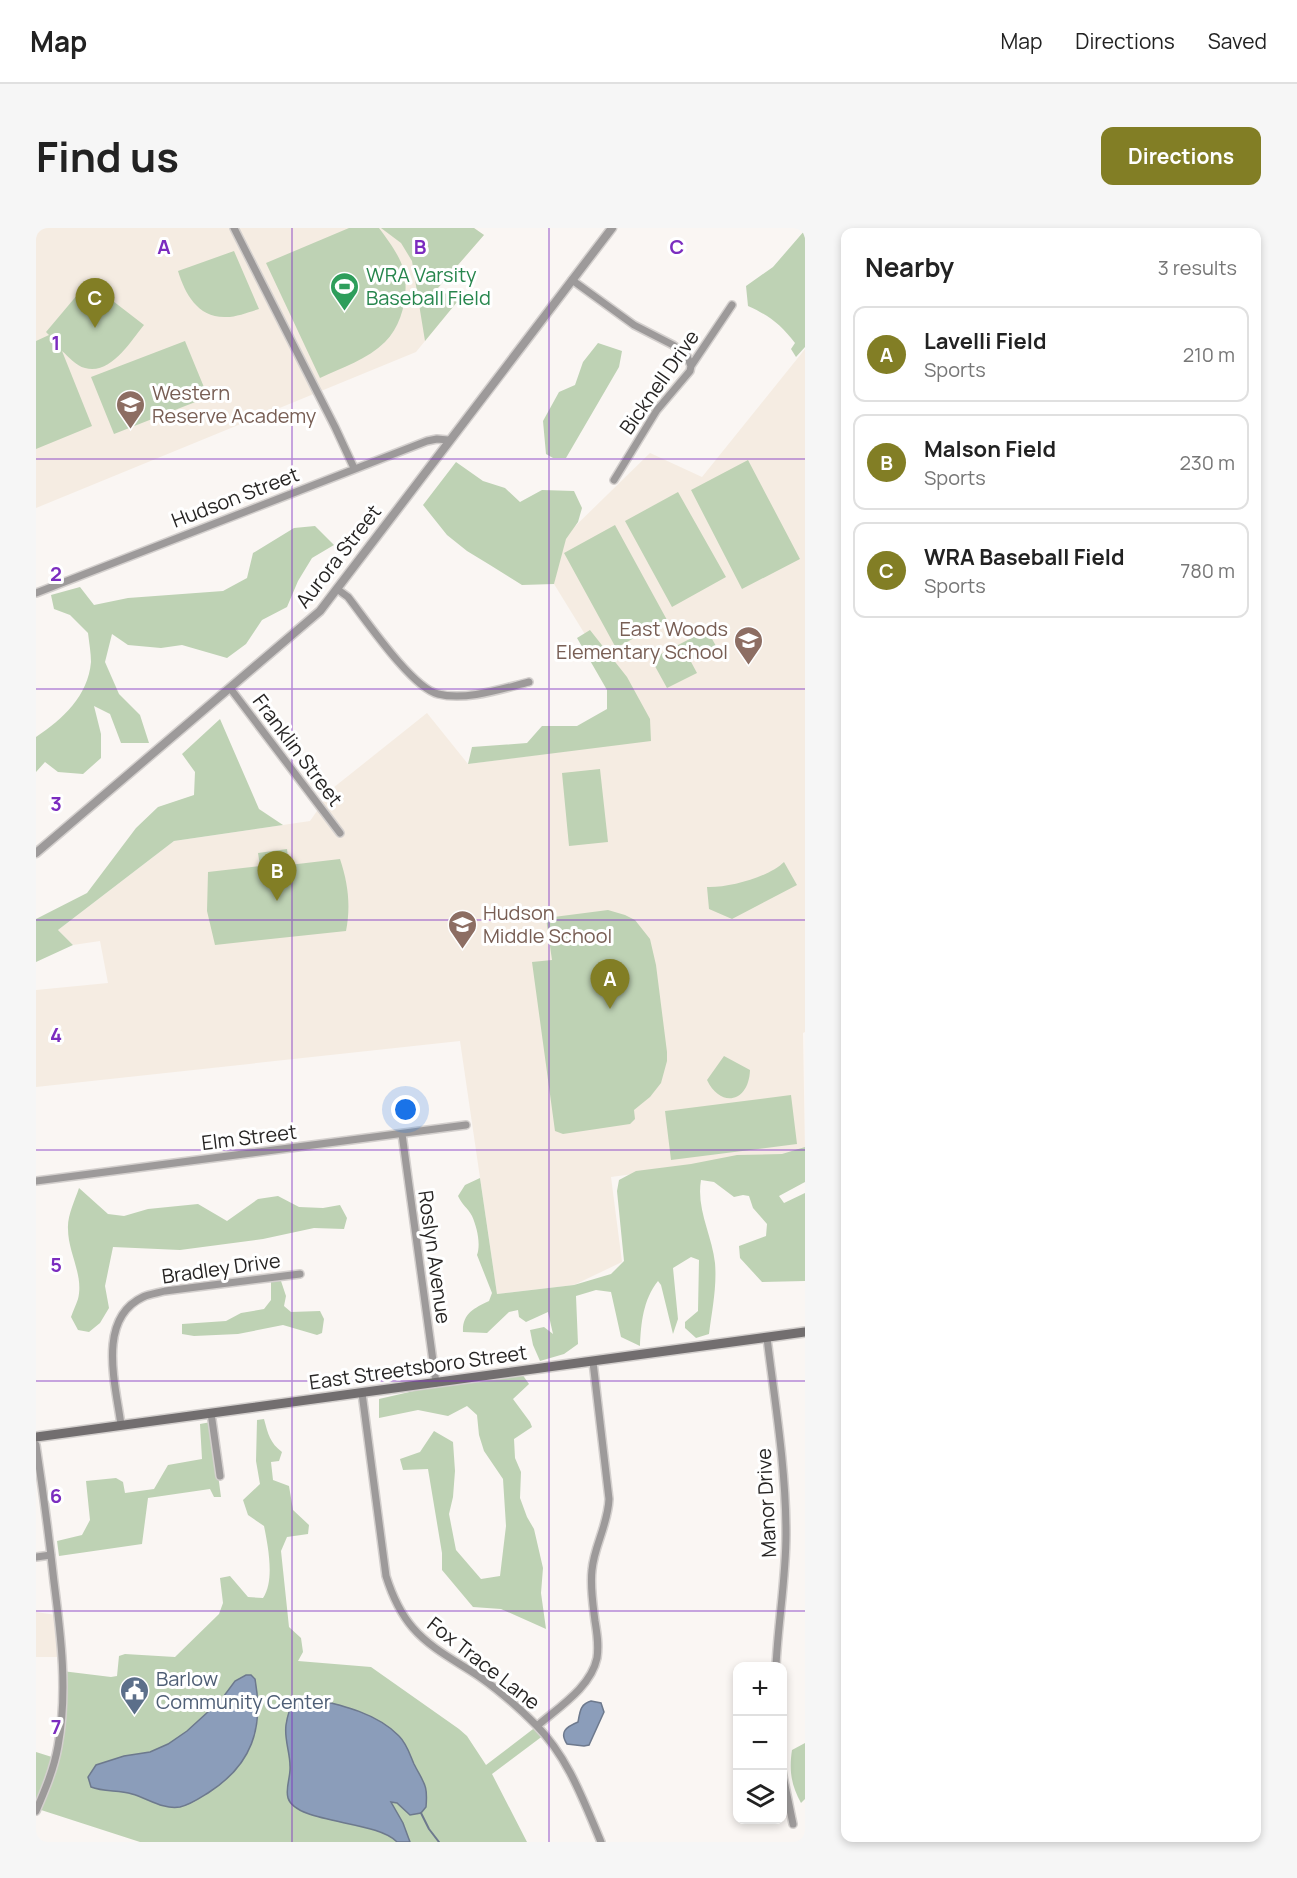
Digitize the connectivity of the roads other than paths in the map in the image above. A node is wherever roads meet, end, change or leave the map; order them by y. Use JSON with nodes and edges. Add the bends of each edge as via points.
{"nodes":[{"id":1,"x":234,"y":228,"type":"edge"},
{"id":2,"x":612,"y":228,"type":"edge"},
{"id":3,"x":572,"y":280,"type":"junction"},
{"id":4,"x":732,"y":305,"type":"dead end"},
{"id":5,"x":691,"y":366,"type":"junction"},
{"id":6,"x":448,"y":440,"type":"junction"},
{"id":7,"x":354,"y":468,"type":"junction"},
{"id":8,"x":614,"y":480,"type":"dead end"},
{"id":9,"x":337,"y":589,"type":"junction"},
{"id":10,"x":36,"y":593,"type":"edge"},
{"id":11,"x":529,"y":682,"type":"dead end"},
{"id":12,"x":230,"y":688,"type":"junction"},
{"id":13,"x":340,"y":833,"type":"dead end"},
{"id":14,"x":36,"y":853,"type":"edge"},
{"id":15,"x":466,"y":1125,"type":"dead end"},
{"id":16,"x":402,"y":1134,"type":"junction"},
{"id":17,"x":36,"y":1181,"type":"edge"},
{"id":18,"x":300,"y":1274,"type":"dead end"},
{"id":19,"x":805,"y":1332,"type":"edge"},
{"id":20,"x":767,"y":1338,"type":"junction"},
{"id":21,"x":592,"y":1362,"type":"junction"},
{"id":22,"x":436,"y":1383,"type":"junction"},
{"id":23,"x":362,"y":1393,"type":"junction"},
{"id":24,"x":211,"y":1413,"type":"junction"},
{"id":25,"x":121,"y":1425,"type":"junction"},
{"id":26,"x":36,"y":1437,"type":"edge"},
{"id":27,"x":36,"y":1445,"type":"edge"},
{"id":28,"x":220,"y":1476,"type":"dead end"},
{"id":29,"x":51,"y":1555,"type":"junction"},
{"id":30,"x":36,"y":1557,"type":"edge"},
{"id":31,"x":776,"y":1662,"type":"edge"},
{"id":32,"x":537,"y":1726,"type":"junction"},
{"id":33,"x":787,"y":1792,"type":"edge"},
{"id":34,"x":36,"y":1811,"type":"edge"},
{"id":35,"x":793,"y":1824,"type":"dead end"},
{"id":36,"x":601,"y":1842,"type":"edge"}],
"edges":[{"from":1,"to":7,"type":"street"},
{"from":2,"to":3,"type":"street","name":"Aurora Street"},
{"from":3,"to":5,"type":"street","via":[[634,325],[673,345],[687,356]]},
{"from":3,"to":6,"type":"street","name":"Aurora Street"},
{"from":4,"to":5,"type":"street","name":"Bicknell Drive"},
{"from":5,"to":8,"type":"street","name":"Bicknell Drive","via":[[657,410]]},
{"from":6,"to":7,"type":"street","name":"Hudson Street","via":[[427,441]]},
{"from":6,"to":9,"type":"street","name":"Aurora Street"},
{"from":7,"to":10,"type":"street","name":"Hudson Street"},
{"from":9,"to":11,"type":"street","via":[[428,691],[458,696]]},
{"from":9,"to":12,"type":"street","name":"Aurora Street","via":[[300,629]]},
{"from":12,"to":13,"type":"street","name":"Franklin Street"},
{"from":12,"to":14,"type":"street","name":"Aurora Street"},
{"from":15,"to":16,"type":"street","name":"Elm Street"},
{"from":16,"to":17,"type":"street","name":"Elm Street"},
{"from":16,"to":22,"type":"street","name":"Roslyn Avenue"},
{"from":18,"to":25,"type":"street","name":"Bradley Drive","via":[[165,1291],[135,1302],[117,1323],[111,1345]]},
{"from":19,"to":20,"type":"main road","name":"East Streetsboro Street"},
{"from":20,"to":21,"type":"main road","name":"East Streetsboro Street"},
{"from":20,"to":31,"type":"street","name":"Manor Drive","via":[[786,1533]]},
{"from":21,"to":22,"type":"main road","name":"East Streetsboro Street"},
{"from":21,"to":32,"type":"street","via":[[609,1498],[591,1571],[597,1659],[581,1687]]},
{"from":22,"to":23,"type":"main road","name":"East Streetsboro Street"},
{"from":23,"to":24,"type":"main road","name":"East Streetsboro Street"},
{"from":23,"to":32,"type":"street","name":"Fox Trace Lane","via":[[386,1576],[392,1595],[415,1630],[505,1696]]},
{"from":24,"to":25,"type":"main road","name":"East Streetsboro Street"},
{"from":24,"to":28,"type":"street"},
{"from":25,"to":26,"type":"main road","name":"East Streetsboro Street"},
{"from":27,"to":29,"type":"street"},
{"from":29,"to":30,"type":"street"},
{"from":29,"to":34,"type":"street","via":[[62,1645],[62,1719],[55,1759]]},
{"from":32,"to":36,"type":"street","name":"Fox Trace Lane","via":[[572,1777]]},
{"from":33,"to":35,"type":"street"}]}
